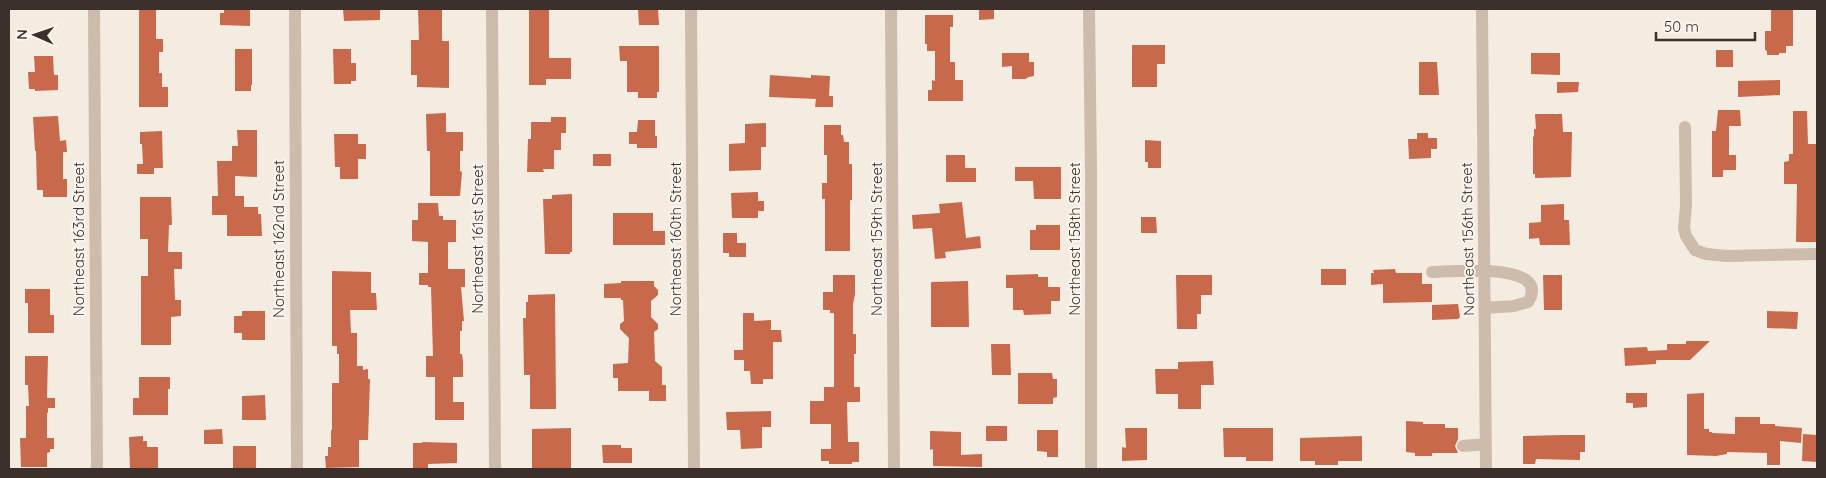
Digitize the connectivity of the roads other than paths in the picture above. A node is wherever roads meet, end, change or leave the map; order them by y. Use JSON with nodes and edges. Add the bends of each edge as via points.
{"nodes":[{"id":1,"x":94,"y":9,"type":"edge"},
{"id":2,"x":295,"y":9,"type":"edge"},
{"id":3,"x":492,"y":9,"type":"edge"},
{"id":4,"x":691,"y":9,"type":"edge"},
{"id":5,"x":891,"y":9,"type":"edge"},
{"id":6,"x":1089,"y":9,"type":"edge"},
{"id":7,"x":1482,"y":9,"type":"edge"},
{"id":8,"x":1685,"y":127,"type":"dead end"},
{"id":9,"x":1817,"y":254,"type":"edge"},
{"id":10,"x":1484,"y":270,"type":"junction"},
{"id":11,"x":1432,"y":272,"type":"dead end"},
{"id":12,"x":1485,"y":308,"type":"junction"},
{"id":13,"x":1486,"y":444,"type":"junction"},
{"id":14,"x":1463,"y":446,"type":"dead end"},
{"id":15,"x":97,"y":469,"type":"edge"},
{"id":16,"x":297,"y":469,"type":"edge"},
{"id":17,"x":495,"y":469,"type":"edge"},
{"id":18,"x":694,"y":469,"type":"edge"},
{"id":19,"x":894,"y":469,"type":"edge"},
{"id":20,"x":1091,"y":469,"type":"edge"},
{"id":21,"x":1486,"y":469,"type":"edge"}],
"edges":[{"from":1,"to":15,"type":"street","name":"Northeast 163rd Street"},
{"from":2,"to":16,"type":"street","name":"Northeast 162nd Street"},
{"from":3,"to":17,"type":"street","name":"Northeast 161st Street"},
{"from":4,"to":18,"type":"street","name":"Northeast 160th Street"},
{"from":5,"to":19,"type":"street","name":"Northeast 159th Street"},
{"from":6,"to":20,"type":"street","name":"Northeast 158th Street"},
{"from":7,"to":10,"type":"street","name":"Northeast 156th Street"},
{"from":8,"to":9,"type":"street","via":[[1684,228],[1695,250],[1727,256]]},
{"from":10,"to":11,"type":"street"},
{"from":10,"to":12,"type":"street","name":"Northeast 156th Street"},
{"from":10,"to":12,"type":"street","via":[[1516,275],[1527,280],[1533,291],[1528,302]]},
{"from":12,"to":13,"type":"street","name":"Northeast 156th Street"},
{"from":13,"to":14,"type":"street"},
{"from":13,"to":21,"type":"street","name":"Northeast 156th Street"}]}
